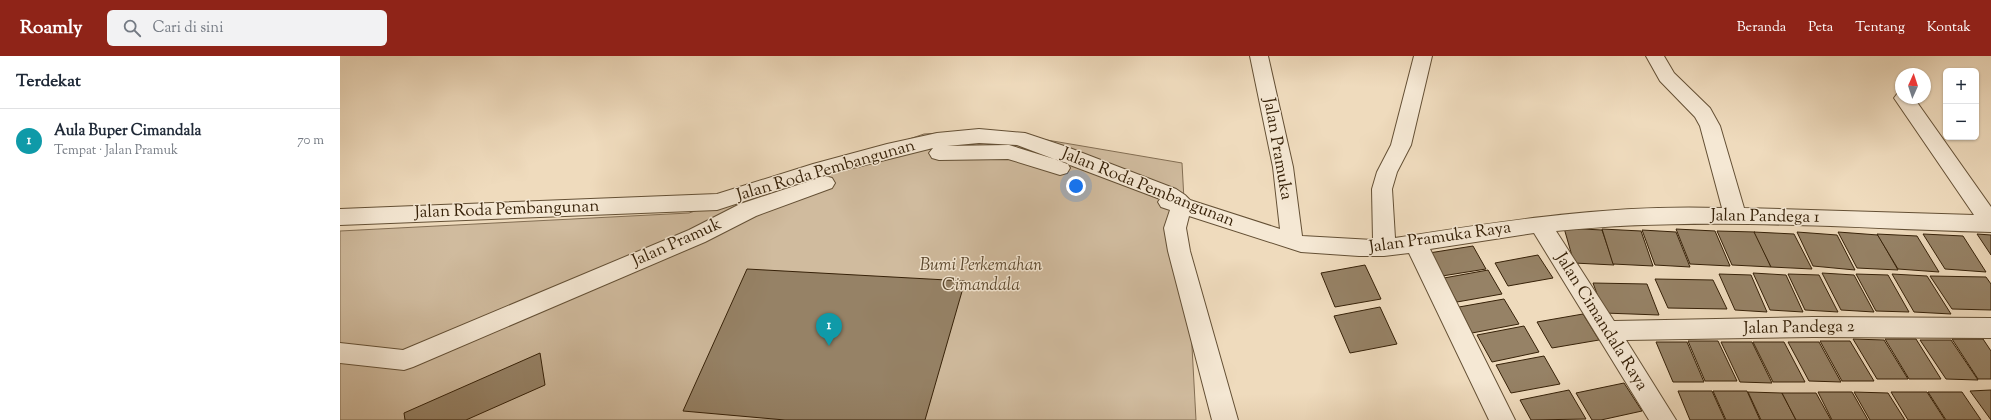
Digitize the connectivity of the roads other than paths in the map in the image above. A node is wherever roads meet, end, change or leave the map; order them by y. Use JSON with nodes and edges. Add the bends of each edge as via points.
{"nodes":[{"id":1,"x":1259,"y":56,"type":"edge"},
{"id":2,"x":1423,"y":56,"type":"edge"},
{"id":3,"x":1655,"y":56,"type":"edge"},
{"id":4,"x":1908,"y":104,"type":"edge"},
{"id":5,"x":1182,"y":206,"type":"junction"},
{"id":6,"x":1735,"y":216,"type":"junction"},
{"id":7,"x":340,"y":217,"type":"edge"},
{"id":8,"x":1540,"y":224,"type":"junction"},
{"id":9,"x":1991,"y":224,"type":"edge"},
{"id":10,"x":1292,"y":242,"type":"junction"},
{"id":11,"x":1415,"y":242,"type":"junction"},
{"id":12,"x":1384,"y":248,"type":"junction"},
{"id":13,"x":1991,"y":328,"type":"edge"},
{"id":14,"x":1607,"y":331,"type":"junction"},
{"id":15,"x":340,"y":353,"type":"edge"},
{"id":16,"x":1225,"y":420,"type":"edge"},
{"id":17,"x":1502,"y":420,"type":"edge"},
{"id":18,"x":1662,"y":420,"type":"edge"}],
"edges":[{"from":1,"to":10,"type":"street","name":"Jalan Pramuka","via":[[1283,167]]},
{"from":2,"to":12,"type":"street","via":[[1401,145],[1387,172],[1382,189]]},
{"from":3,"to":6,"type":"street","via":[[1667,77],[1703,113],[1710,126]]},
{"from":4,"to":9,"type":"street"},
{"from":5,"to":7,"type":"street","name":"Jalan Roda Pembangunan","via":[[1169,194],[1060,152],[1018,138],[979,136],[937,140],[887,151],[820,169],[717,202]]},
{"from":5,"to":10,"type":"street","name":"Jalan Roda Pembangunan"},
{"from":5,"to":15,"type":"street","name":"Jalan Pramuk","via":[[1009,152],[936,153],[836,179],[748,210],[697,236],[404,360]]},
{"from":5,"to":16,"type":"street","via":[[1175,228],[1178,251]]},
{"from":6,"to":8,"type":"street","name":"Jalan Pandega 1","via":[[1600,218]]},
{"from":6,"to":9,"type":"street","name":"Jalan Pandega 1"},
{"from":8,"to":11,"type":"street","name":"Jalan Pramuka Raya"},
{"from":8,"to":14,"type":"street","name":"Jalan Cimandala Raya"},
{"from":10,"to":12,"type":"street","name":"Jalan Pramuka Raya","via":[[1316,247]]},
{"from":11,"to":12,"type":"street","name":"Jalan Pramuka Raya"},
{"from":11,"to":17,"type":"street"},
{"from":13,"to":14,"type":"street","name":"Jalan Pandega 2","via":[[1813,327]]},
{"from":14,"to":18,"type":"street","name":"Jalan Cimandala Raya"}]}
